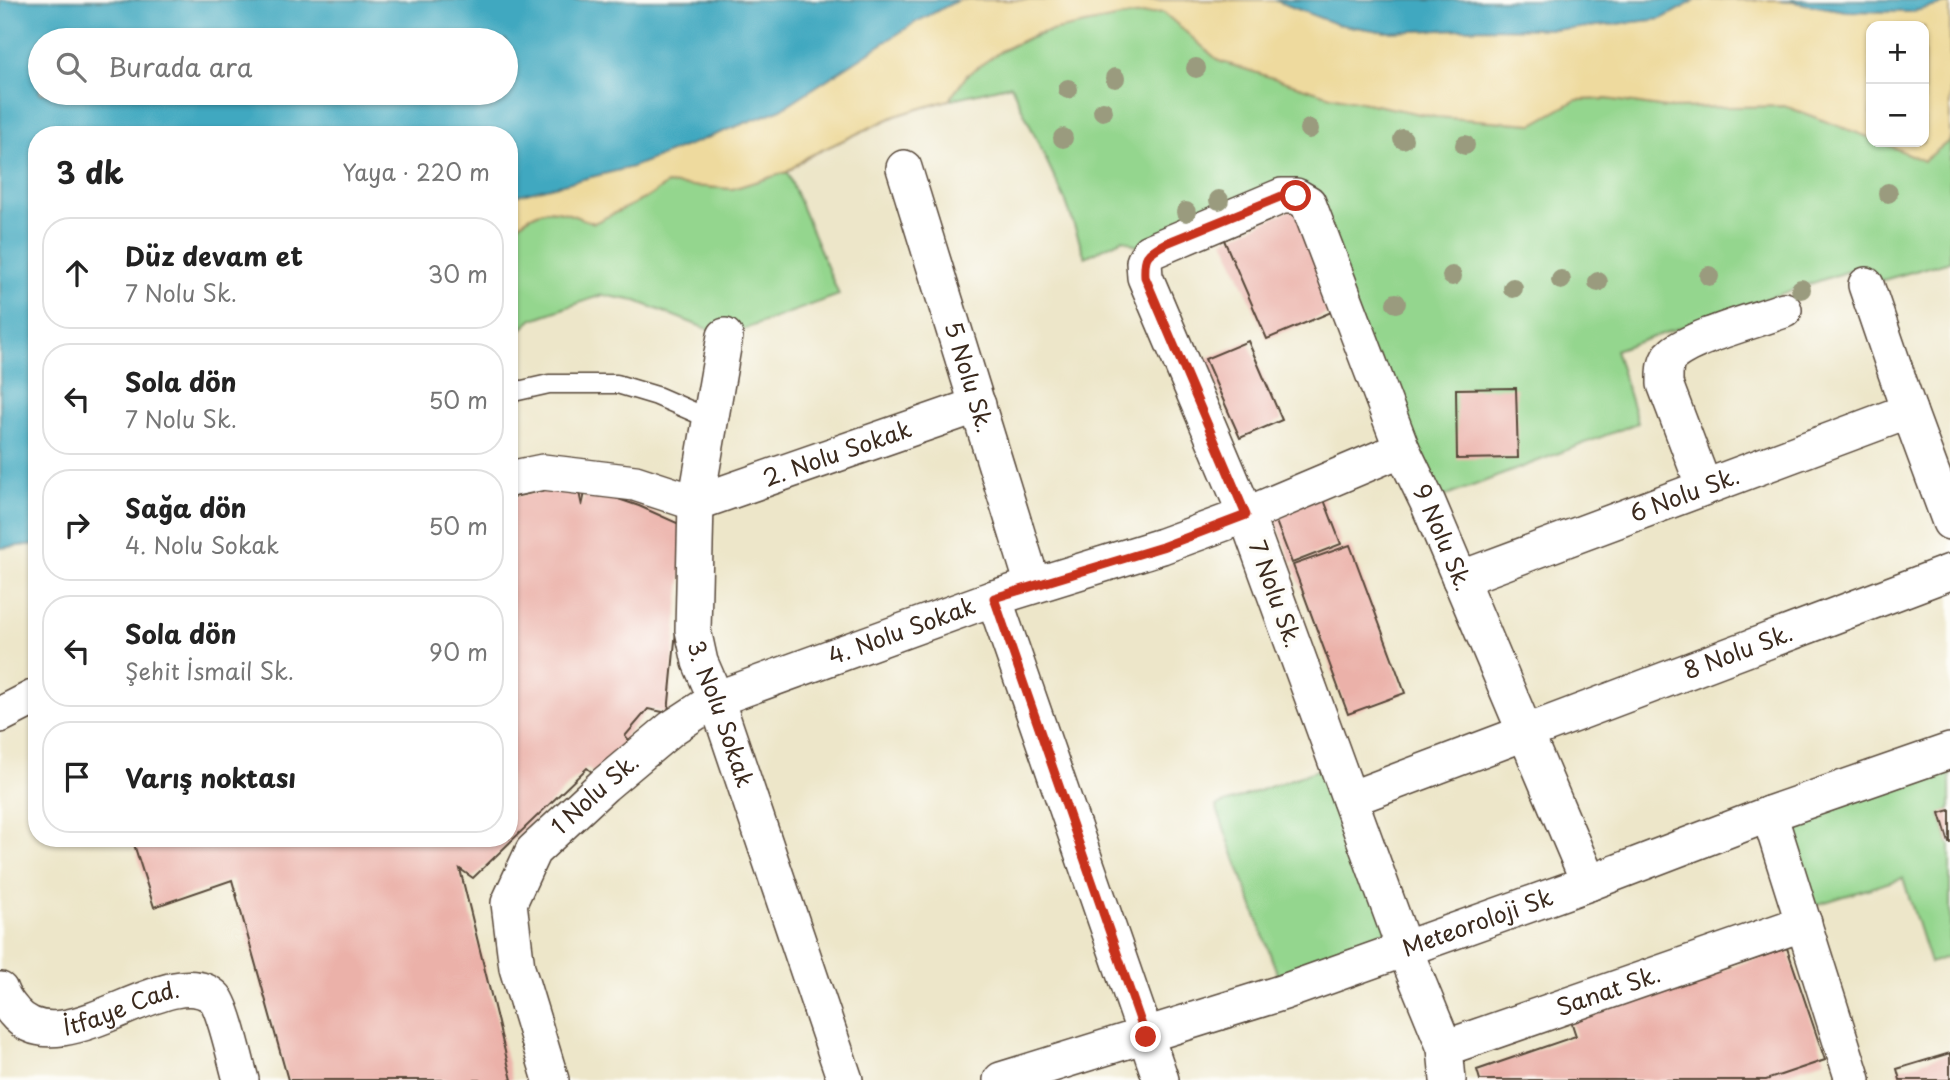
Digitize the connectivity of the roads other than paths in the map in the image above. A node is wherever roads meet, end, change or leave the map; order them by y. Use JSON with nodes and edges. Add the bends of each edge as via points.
{"nodes":[{"id":1,"x":904,"y":168,"type":"dead end"},
{"id":2,"x":1296,"y":196,"type":"joint"},
{"id":3,"x":1866,"y":285,"type":"dead end"},
{"id":4,"x":1784,"y":310,"type":"dead end"},
{"id":5,"x":725,"y":336,"type":"dead end"},
{"id":6,"x":518,"y":391,"type":"edge"},
{"id":7,"x":978,"y":405,"type":"junction"},
{"id":8,"x":1909,"y":411,"type":"junction"},
{"id":9,"x":710,"y":419,"type":"junction"},
{"id":10,"x":1402,"y":449,"type":"junction"},
{"id":11,"x":518,"y":477,"type":"edge"},
{"id":12,"x":1704,"y":487,"type":"junction"},
{"id":13,"x":696,"y":503,"type":"junction"},
{"id":14,"x":1246,"y":515,"type":"junction"},
{"id":15,"x":1950,"y":522,"type":"edge"},
{"id":16,"x":1950,"y":572,"type":"edge"},
{"id":17,"x":1460,"y":579,"type":"junction"},
{"id":18,"x":1033,"y":584,"type":"junction"},
{"id":19,"x":994,"y":598,"type":"junction"},
{"id":20,"x":716,"y":699,"type":"junction"},
{"id":21,"x":28,"y":701,"type":"edge"},
{"id":22,"x":0,"y":715,"type":"edge"},
{"id":23,"x":1525,"y":731,"type":"junction"},
{"id":24,"x":1950,"y":751,"type":"edge"},
{"id":25,"x":1350,"y":799,"type":"junction"},
{"id":26,"x":1769,"y":814,"type":"junction"},
{"id":27,"x":1589,"y":883,"type":"junction"},
{"id":28,"x":1804,"y":923,"type":"junction"},
{"id":29,"x":1404,"y":948,"type":"junction"},
{"id":30,"x":0,"y":990,"type":"edge"},
{"id":31,"x":1146,"y":1037,"type":"junction"},
{"id":32,"x":1447,"y":1064,"type":"edge"},
{"id":33,"x":241,"y":1080,"type":"edge"},
{"id":34,"x":551,"y":1080,"type":"edge"},
{"id":35,"x":845,"y":1080,"type":"edge"},
{"id":36,"x":1001,"y":1080,"type":"edge"},
{"id":37,"x":1160,"y":1080,"type":"edge"},
{"id":38,"x":1853,"y":1080,"type":"edge"}],
"edges":[{"from":1,"to":7,"type":"street","name":"5 Nolu Sk."},
{"from":2,"to":10,"type":"street","name":"9 Nolu Sk.","via":[[1308,203]]},
{"from":2,"to":14,"type":"street","name":"7 Nolu Sk.","via":[[1282,196],[1164,244],[1149,252],[1144,262],[1145,277]]},
{"from":3,"to":8,"type":"street"},
{"from":4,"to":12,"type":"street","via":[[1692,344],[1671,355],[1665,367],[1665,384]]},
{"from":5,"to":9,"type":"street","name":"3. Nolu Sokak"},
{"from":6,"to":9,"type":"lane","via":[[549,384],[617,384]]},
{"from":7,"to":13,"type":"street","name":"2. Nolu Sokak"},
{"from":7,"to":18,"type":"street","name":"5 Nolu Sk."},
{"from":8,"to":12,"type":"street","name":"6 Nolu Sk."},
{"from":8,"to":15,"type":"street"},
{"from":9,"to":13,"type":"street","name":"3. Nolu Sokak"},
{"from":10,"to":14,"type":"street","name":"4. Nolu Sokak"},
{"from":10,"to":17,"type":"street","name":"9 Nolu Sk."},
{"from":11,"to":13,"type":"street","via":[[543,471],[635,483]]},
{"from":12,"to":17,"type":"street","name":"6 Nolu Sk."},
{"from":13,"to":20,"type":"street","name":"3. Nolu Sokak","via":[[693,630]]},
{"from":14,"to":18,"type":"street","name":"4. Nolu Sokak","via":[[1162,547]]},
{"from":14,"to":25,"type":"street","name":"7 Nolu Sk."},
{"from":16,"to":23,"type":"street","name":"8 Nolu Sk."},
{"from":17,"to":23,"type":"street","name":"9 Nolu Sk."},
{"from":18,"to":19,"type":"street","name":"4. Nolu Sokak"},
{"from":19,"to":20,"type":"street","name":"4. Nolu Sokak"},
{"from":19,"to":31,"type":"street"},
{"from":20,"to":34,"type":"street","name":"1 Nolu Sk.","via":[[672,728],[533,851],[509,903],[517,968]]},
{"from":20,"to":35,"type":"street","name":"3. Nolu Sokak"},
{"from":21,"to":22,"type":"street"},
{"from":23,"to":25,"type":"street","name":"8 Nolu Sk."},
{"from":23,"to":27,"type":"street","name":"9 Nolu Sk."},
{"from":24,"to":26,"type":"street","name":"Meteoroloji Sk"},
{"from":25,"to":29,"type":"street","name":"7 Nolu Sk."},
{"from":26,"to":27,"type":"street","name":"Meteoroloji Sk"},
{"from":26,"to":28,"type":"street"},
{"from":27,"to":29,"type":"street","name":"Meteoroloji Sk"},
{"from":28,"to":32,"type":"street","name":"Sanat Sk."},
{"from":28,"to":38,"type":"street"},
{"from":29,"to":31,"type":"street","name":"Meteoroloji Sk"},
{"from":29,"to":32,"type":"street","name":"7 Nolu Sk."},
{"from":30,"to":33,"type":"street","name":"İtfaye Cad.","via":[[23,1023],[54,1031],[178,989],[200,988],[217,1000]]},
{"from":31,"to":36,"type":"street","name":"Meteoroloji Sk"},
{"from":31,"to":37,"type":"street"}]}
